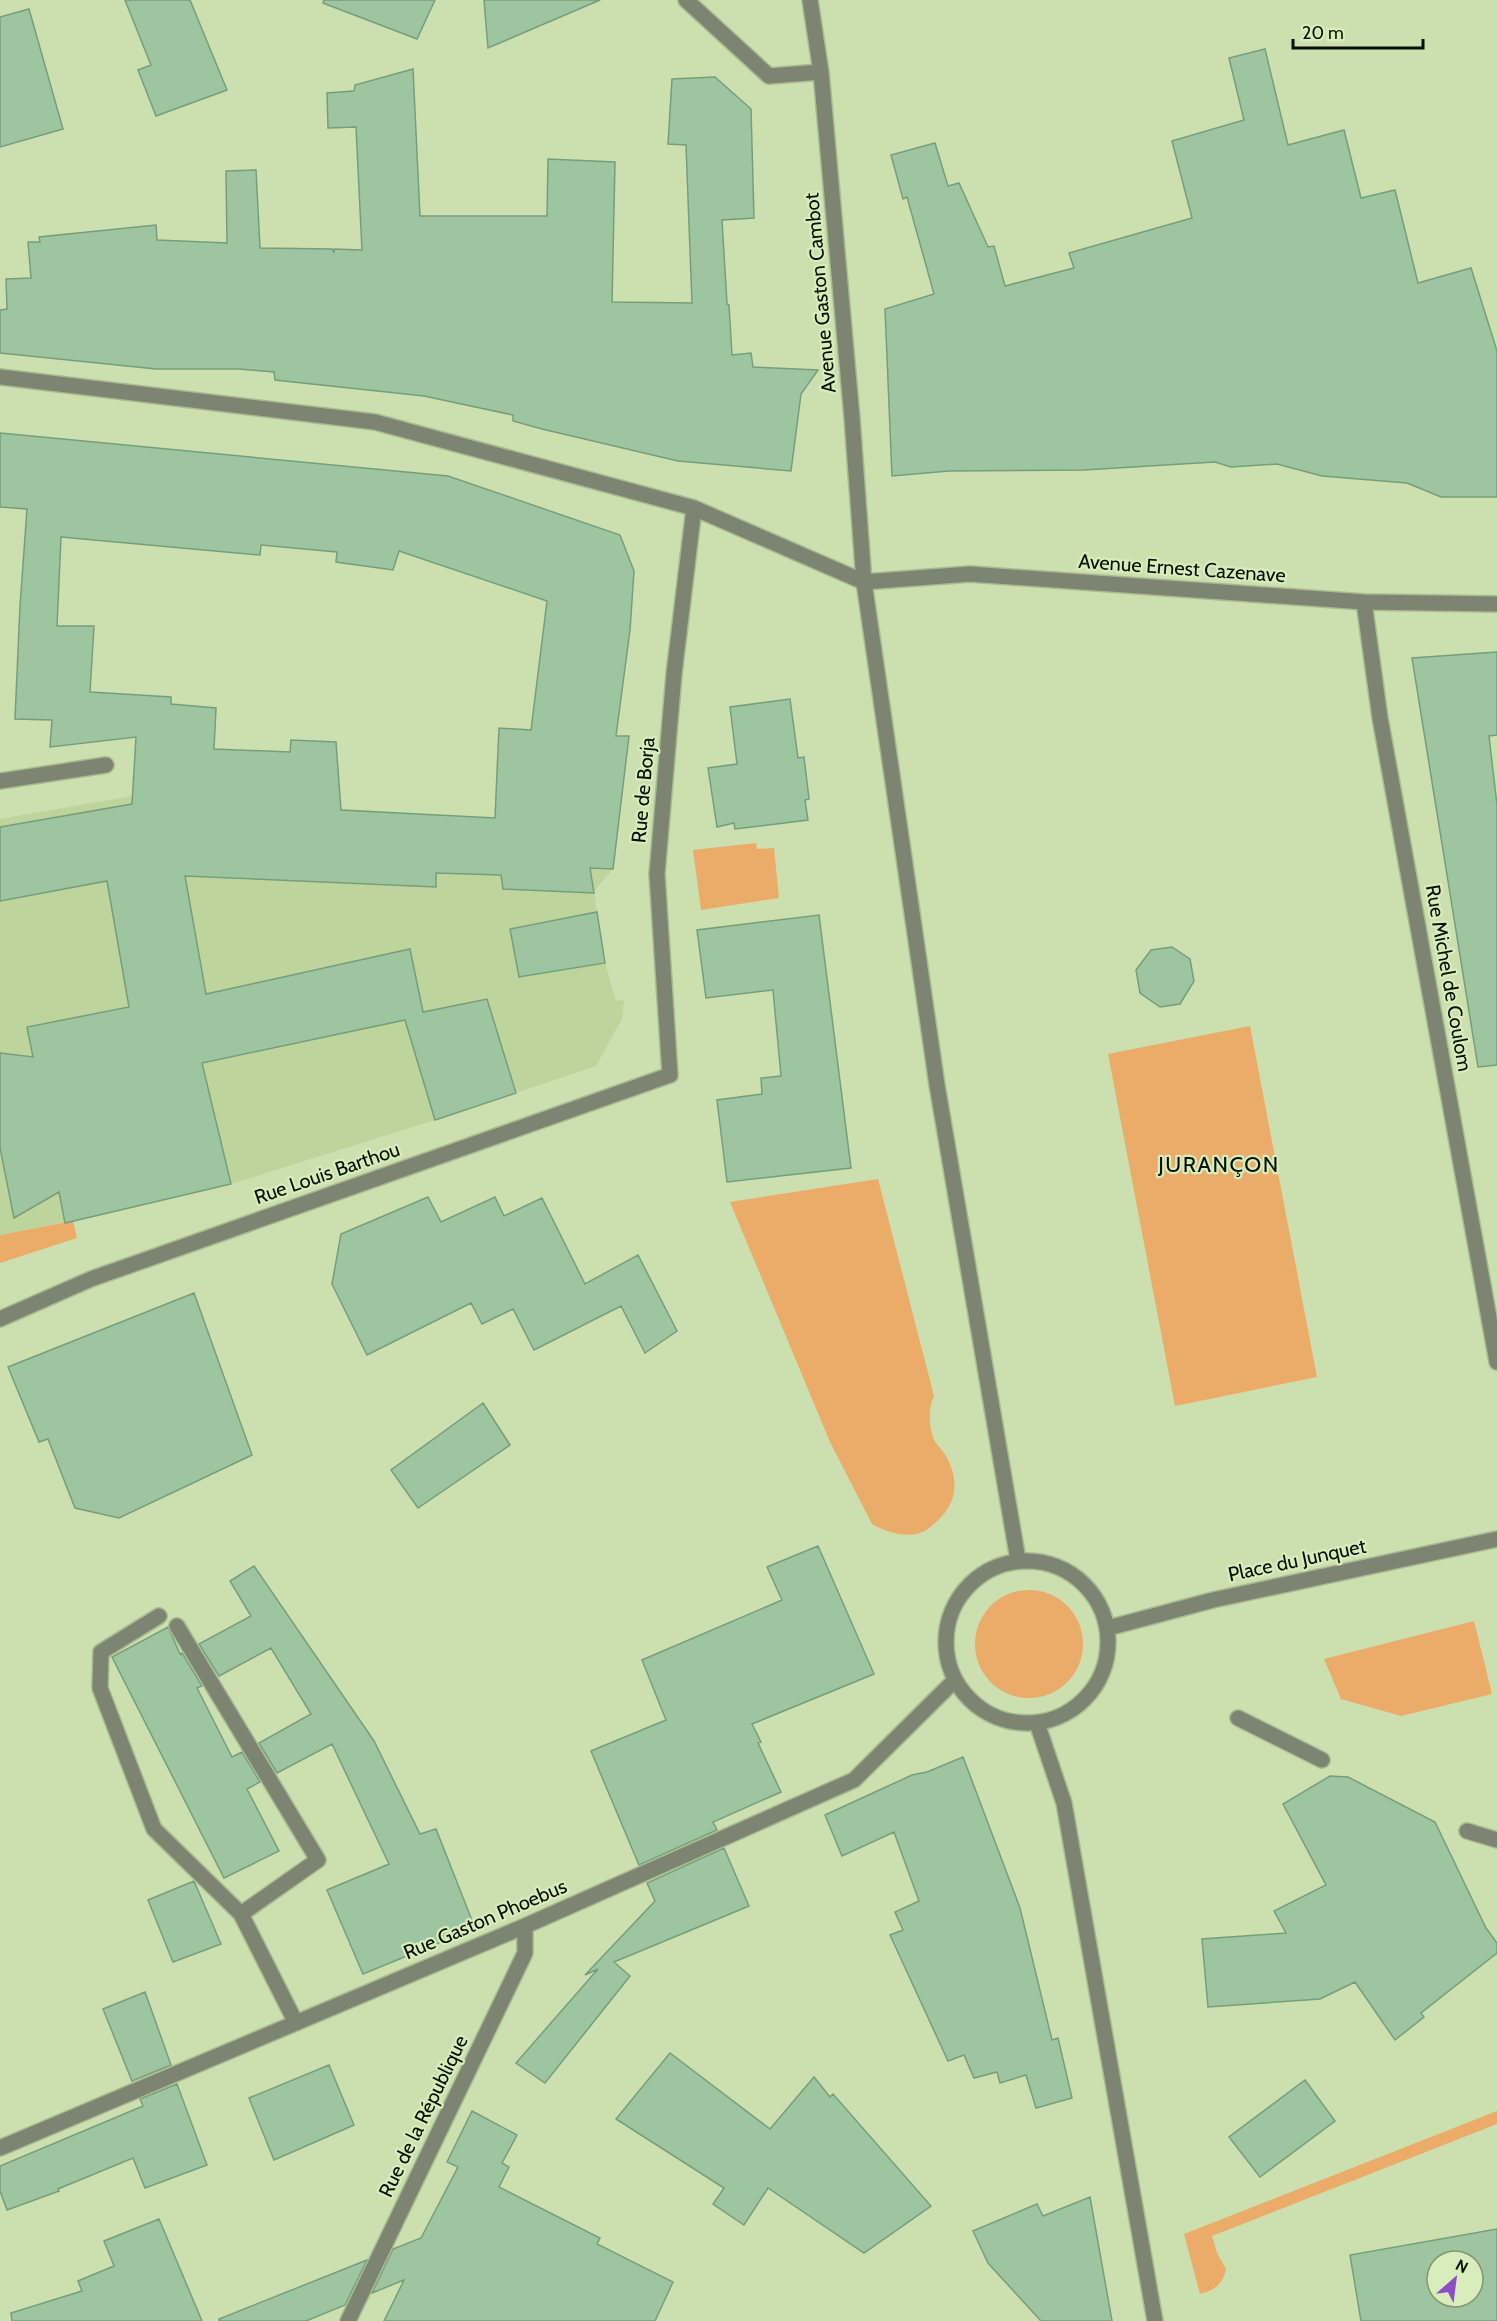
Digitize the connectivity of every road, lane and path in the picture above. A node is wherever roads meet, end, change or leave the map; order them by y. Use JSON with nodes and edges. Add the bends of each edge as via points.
{"nodes":[{"id":1,"x":686,"y":0,"type":"edge"},
{"id":2,"x":810,"y":0,"type":"edge"},
{"id":3,"x":821,"y":72,"type":"junction"},
{"id":4,"x":0,"y":377,"type":"edge"},
{"id":5,"x":694,"y":508,"type":"junction"},
{"id":6,"x":864,"y":582,"type":"junction"},
{"id":7,"x":1364,"y":602,"type":"junction"},
{"id":8,"x":1497,"y":604,"type":"edge"},
{"id":9,"x":106,"y":765,"type":"dead end"},
{"id":10,"x":0,"y":781,"type":"edge"},
{"id":11,"x":670,"y":1076,"type":"joint"},
{"id":12,"x":0,"y":1319,"type":"edge"},
{"id":13,"x":1497,"y":1362,"type":"edge"},
{"id":14,"x":1497,"y":1539,"type":"edge"},
{"id":15,"x":1018,"y":1560,"type":"junction"},
{"id":16,"x":159,"y":1616,"type":"dead end"},
{"id":17,"x":177,"y":1626,"type":"dead end"},
{"id":18,"x":1108,"y":1628,"type":"junction"},
{"id":19,"x":955,"y":1680,"type":"junction"},
{"id":20,"x":1238,"y":1718,"type":"dead end"},
{"id":21,"x":1038,"y":1722,"type":"junction"},
{"id":22,"x":1322,"y":1760,"type":"dead end"},
{"id":23,"x":1467,"y":1831,"type":"dead end"},
{"id":24,"x":1497,"y":1840,"type":"edge"},
{"id":25,"x":241,"y":1914,"type":"junction"},
{"id":26,"x":525,"y":1926,"type":"junction"},
{"id":27,"x":296,"y":2023,"type":"junction"},
{"id":28,"x":0,"y":2148,"type":"edge"},
{"id":29,"x":348,"y":2321,"type":"edge"},
{"id":30,"x":1155,"y":2321,"type":"edge"}],
"edges":[{"from":1,"to":3,"type":"street","via":[[769,76]]},
{"from":2,"to":3,"type":"street","name":"Avenue Gaston Cambot"},
{"from":3,"to":6,"type":"street","name":"Avenue Gaston Cambot"},
{"from":4,"to":5,"type":"street","via":[[375,422]]},
{"from":5,"to":6,"type":"street"},
{"from":5,"to":11,"type":"street","name":"Rue de Borja","via":[[674,674],[657,874]]},
{"from":6,"to":7,"type":"street","name":"Avenue Ernest Cazenave","via":[[970,574]]},
{"from":6,"to":15,"type":"street","name":"Avenue Gaston Cambot","via":[[937,1085]]},
{"from":7,"to":8,"type":"street","name":"Avenue Ernest Cazenave"},
{"from":7,"to":13,"type":"street","name":"Rue Michel de Coulom","via":[[1380,718]]},
{"from":9,"to":10,"type":"street"},
{"from":11,"to":12,"type":"street","name":"Rue Louis Barthou","via":[[91,1279]]},
{"from":14,"to":18,"type":"street","name":"Place du Junquet","via":[[1213,1600]]},
{"from":15,"to":18,"type":"street","via":[[1066,1569],[1086,1585],[1100,1605]]},
{"from":15,"to":19,"type":"street","via":[[977,1577],[951,1613],[946,1635]]},
{"from":16,"to":25,"type":"street","via":[[101,1652],[100,1688],[154,1829]]},
{"from":17,"to":25,"type":"street","via":[[318,1860]]},
{"from":18,"to":21,"type":"street","via":[[1108,1655],[1100,1680],[1085,1701],[1063,1715]]},
{"from":19,"to":21,"type":"street","via":[[970,1700],[990,1714],[1013,1722]]},
{"from":19,"to":26,"type":"street","name":"Rue Gaston Phoebus","via":[[854,1780]]},
{"from":20,"to":22,"type":"street"},
{"from":21,"to":30,"type":"street","via":[[1064,1803]]},
{"from":23,"to":24,"type":"street"},
{"from":25,"to":27,"type":"street"},
{"from":26,"to":27,"type":"street","name":"Rue Gaston Phoebus"},
{"from":26,"to":29,"type":"street","name":"Rue de la République","via":[[525,1953]]},
{"from":27,"to":28,"type":"street","name":"Rue Gaston Phoebus"}]}
